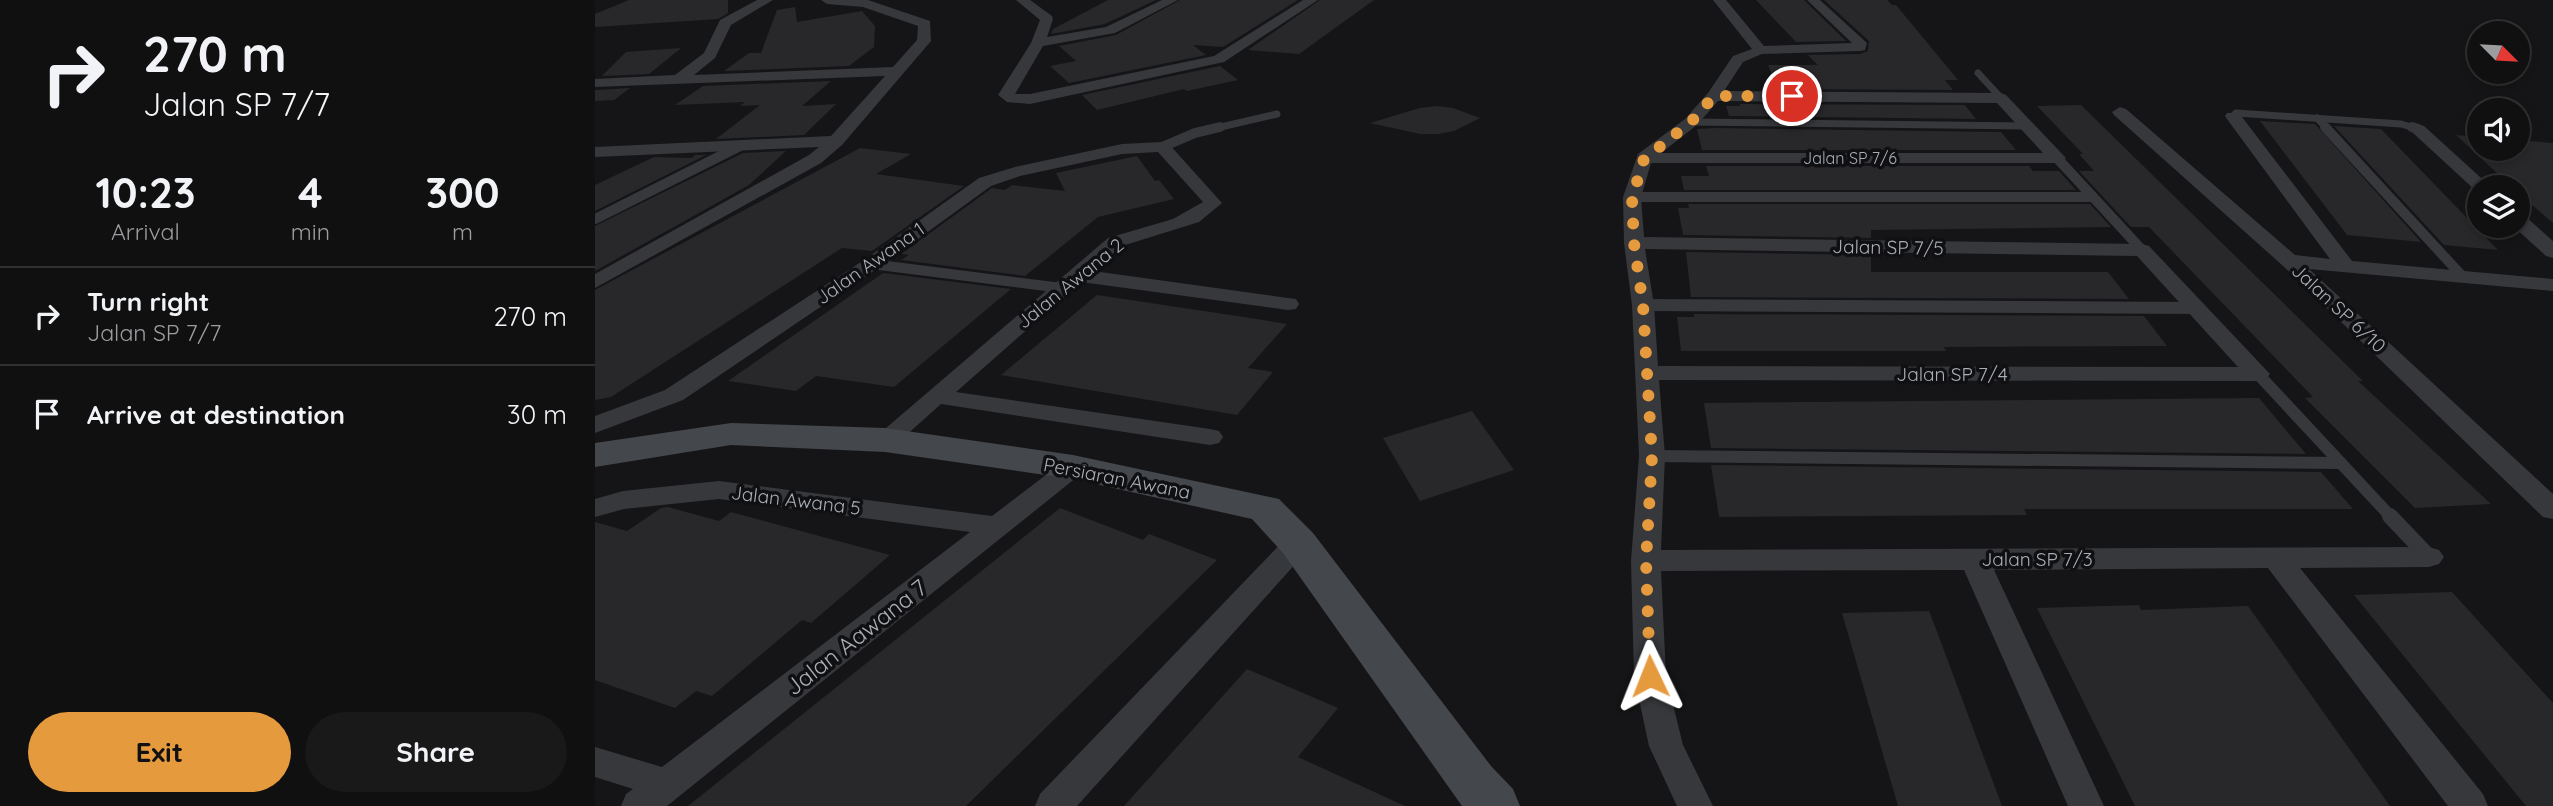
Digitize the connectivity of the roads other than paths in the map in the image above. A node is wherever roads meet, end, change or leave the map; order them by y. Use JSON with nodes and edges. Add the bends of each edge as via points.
{"nodes":[{"id":1,"x":767,"y":0,"type":"edge"},
{"id":2,"x":828,"y":0,"type":"edge"},
{"id":3,"x":1172,"y":0,"type":"edge"},
{"id":4,"x":1313,"y":0,"type":"edge"},
{"id":5,"x":1719,"y":0,"type":"edge"},
{"id":6,"x":1813,"y":0,"type":"edge"},
{"id":7,"x":1028,"y":1,"type":"edge"},
{"id":8,"x":1038,"y":43,"type":"junction"},
{"id":9,"x":1760,"y":50,"type":"junction"},
{"id":10,"x":900,"y":71,"type":"junction"},
{"id":11,"x":1978,"y":73,"type":"dead end"},
{"id":12,"x":678,"y":80,"type":"junction"},
{"id":13,"x":595,"y":83,"type":"edge"},
{"id":14,"x":1714,"y":96,"type":"junction"},
{"id":15,"x":2001,"y":99,"type":"junction"},
{"id":16,"x":2120,"y":112,"type":"dead end"},
{"id":17,"x":1277,"y":114,"type":"dead end"},
{"id":18,"x":2233,"y":116,"type":"joint"},
{"id":19,"x":2317,"y":118,"type":"junction"},
{"id":20,"x":1691,"y":122,"type":"junction"},
{"id":21,"x":2027,"y":126,"type":"junction"},
{"id":22,"x":2418,"y":130,"type":"joint"},
{"id":23,"x":836,"y":141,"type":"junction"},
{"id":24,"x":742,"y":145,"type":"junction"},
{"id":25,"x":1162,"y":147,"type":"junction"},
{"id":26,"x":629,"y":150,"type":"junction"},
{"id":27,"x":595,"y":152,"type":"edge"},
{"id":28,"x":2057,"y":158,"type":"junction"},
{"id":29,"x":1644,"y":159,"type":"junction"},
{"id":30,"x":595,"y":167,"type":"edge"},
{"id":31,"x":2469,"y":175,"type":"edge"},
{"id":32,"x":2093,"y":197,"type":"junction"},
{"id":33,"x":1632,"y":198,"type":"junction"},
{"id":34,"x":595,"y":219,"type":"edge"},
{"id":35,"x":2530,"y":231,"type":"edge"},
{"id":36,"x":1634,"y":243,"type":"junction"},
{"id":37,"x":2142,"y":250,"type":"junction"},
{"id":38,"x":2553,"y":252,"type":"edge"},
{"id":39,"x":2289,"y":261,"type":"junction"},
{"id":40,"x":871,"y":264,"type":"junction"},
{"id":41,"x":2346,"y":266,"type":"junction"},
{"id":42,"x":2463,"y":277,"type":"junction"},
{"id":43,"x":595,"y":282,"type":"edge"},
{"id":44,"x":1069,"y":282,"type":"junction"},
{"id":45,"x":2553,"y":285,"type":"edge"},
{"id":46,"x":1288,"y":304,"type":"dead end"},
{"id":47,"x":1643,"y":305,"type":"junction"},
{"id":48,"x":2196,"y":308,"type":"junction"},
{"id":49,"x":1646,"y":373,"type":"junction"},
{"id":50,"x":2258,"y":374,"type":"junction"},
{"id":51,"x":935,"y":396,"type":"junction"},
{"id":52,"x":595,"y":425,"type":"edge"},
{"id":53,"x":1210,"y":437,"type":"dead end"},
{"id":54,"x":885,"y":440,"type":"junction"},
{"id":55,"x":595,"y":455,"type":"edge"},
{"id":56,"x":1652,"y":456,"type":"junction"},
{"id":57,"x":2341,"y":463,"type":"junction"},
{"id":58,"x":1073,"y":467,"type":"junction"},
{"id":59,"x":595,"y":508,"type":"edge"},
{"id":60,"x":2553,"y":510,"type":"edge"},
{"id":61,"x":997,"y":526,"type":"junction"},
{"id":62,"x":1298,"y":543,"type":"junction"},
{"id":63,"x":2429,"y":557,"type":"joint"},
{"id":64,"x":2276,"y":558,"type":"junction"},
{"id":65,"x":1974,"y":559,"type":"junction"},
{"id":66,"x":1646,"y":561,"type":"junction"},
{"id":67,"x":595,"y":762,"type":"edge"},
{"id":68,"x":667,"y":785,"type":"junction"},
{"id":69,"x":1475,"y":798,"type":"edge"},
{"id":70,"x":639,"y":806,"type":"edge"},
{"id":71,"x":1053,"y":806,"type":"edge"},
{"id":72,"x":1695,"y":806,"type":"edge"},
{"id":73,"x":2086,"y":806,"type":"edge"},
{"id":74,"x":2470,"y":806,"type":"edge"}],
"edges":[{"from":1,"to":12,"type":"street","via":[[725,23],[710,55]]},
{"from":2,"to":10,"type":"street","via":[[865,3],[925,24],[924,41]]},
{"from":3,"to":8,"type":"street","via":[[1110,30]]},
{"from":4,"to":8,"type":"street","via":[[1219,59],[1012,99],[1006,95]]},
{"from":5,"to":9,"type":"street"},
{"from":6,"to":9,"type":"street","via":[[1860,47]]},
{"from":7,"to":8,"type":"street","via":[[1047,19]]},
{"from":9,"to":14,"type":"street","via":[[1738,59]]},
{"from":10,"to":12,"type":"street"},
{"from":10,"to":23,"type":"street"},
{"from":11,"to":15,"type":"lane"},
{"from":12,"to":13,"type":"street"},
{"from":14,"to":15,"type":"street"},
{"from":14,"to":20,"type":"street"},
{"from":15,"to":21,"type":"street"},
{"from":16,"to":39,"type":"street","name":"Jalan SP 6/10"},
{"from":17,"to":25,"type":"lane","via":[[1195,133]]},
{"from":18,"to":19,"type":"lane"},
{"from":18,"to":41,"type":"street"},
{"from":19,"to":22,"type":"lane","via":[[2401,124]]},
{"from":19,"to":42,"type":"lane"},
{"from":20,"to":21,"type":"lane"},
{"from":20,"to":29,"type":"street"},
{"from":21,"to":28,"type":"street"},
{"from":22,"to":31,"type":"street"},
{"from":23,"to":24,"type":"street"},
{"from":23,"to":43,"type":"street","via":[[815,159]]},
{"from":24,"to":26,"type":"street"},
{"from":24,"to":34,"type":"lane"},
{"from":25,"to":40,"type":"street","name":"Jalan Awana 1","via":[[1122,149],[985,182]]},
{"from":25,"to":44,"type":"street","name":"Jalan Awana 2","via":[[1213,203],[1185,220],[1115,242]]},
{"from":26,"to":27,"type":"street"},
{"from":26,"to":30,"type":"street"},
{"from":28,"to":29,"type":"street","name":"Jalan SP 7/6"},
{"from":28,"to":32,"type":"lane"},
{"from":29,"to":33,"type":"street"},
{"from":32,"to":33,"type":"lane"},
{"from":32,"to":37,"type":"lane"},
{"from":33,"to":36,"type":"street"},
{"from":35,"to":38,"type":"street"},
{"from":36,"to":37,"type":"street","name":"Jalan SP 7/5"},
{"from":36,"to":47,"type":"street"},
{"from":37,"to":48,"type":"street"},
{"from":39,"to":41,"type":"street"},
{"from":39,"to":60,"type":"street","name":"Jalan SP 6/10"},
{"from":40,"to":44,"type":"lane"},
{"from":40,"to":52,"type":"street","name":"Jalan Awana 1","via":[[674,395]]},
{"from":41,"to":42,"type":"street"},
{"from":42,"to":45,"type":"street"},
{"from":44,"to":46,"type":"street"},
{"from":44,"to":51,"type":"street","name":"Jalan Awana 2"},
{"from":47,"to":48,"type":"lane"},
{"from":47,"to":49,"type":"street"},
{"from":48,"to":50,"type":"street"},
{"from":49,"to":50,"type":"street","name":"Jalan SP 7/4"},
{"from":49,"to":56,"type":"street"},
{"from":50,"to":57,"type":"lane"},
{"from":51,"to":53,"type":"street"},
{"from":51,"to":54,"type":"street","name":"Jalan Awana 2"},
{"from":54,"to":55,"type":"street","name":"Persiaran Awana","via":[[731,434]]},
{"from":54,"to":58,"type":"street","name":"Persiaran Awana"},
{"from":56,"to":57,"type":"lane"},
{"from":56,"to":66,"type":"street"},
{"from":57,"to":63,"type":"lane"},
{"from":58,"to":61,"type":"street","name":"Jalan Aawana 7"},
{"from":58,"to":62,"type":"street","name":"Persiaran Awana","via":[[1265,508]]},
{"from":59,"to":61,"type":"street","name":"Jalan Awana 5","via":[[623,500],[719,490]]},
{"from":61,"to":68,"type":"street","name":"Jalan Aawana 7"},
{"from":62,"to":69,"type":"street","name":"Persiaran Awana"},
{"from":62,"to":71,"type":"street"},
{"from":63,"to":64,"type":"street","name":"Jalan SP 7/3"},
{"from":64,"to":65,"type":"street","name":"Jalan SP 7/3"},
{"from":64,"to":74,"type":"street"},
{"from":65,"to":66,"type":"street","name":"Jalan SP 7/3"},
{"from":65,"to":73,"type":"street"},
{"from":66,"to":72,"type":"street","via":[[1650,676],[1666,746]]},
{"from":67,"to":68,"type":"street"},
{"from":68,"to":70,"type":"street","name":"Jalan Aawana 7"}]}
